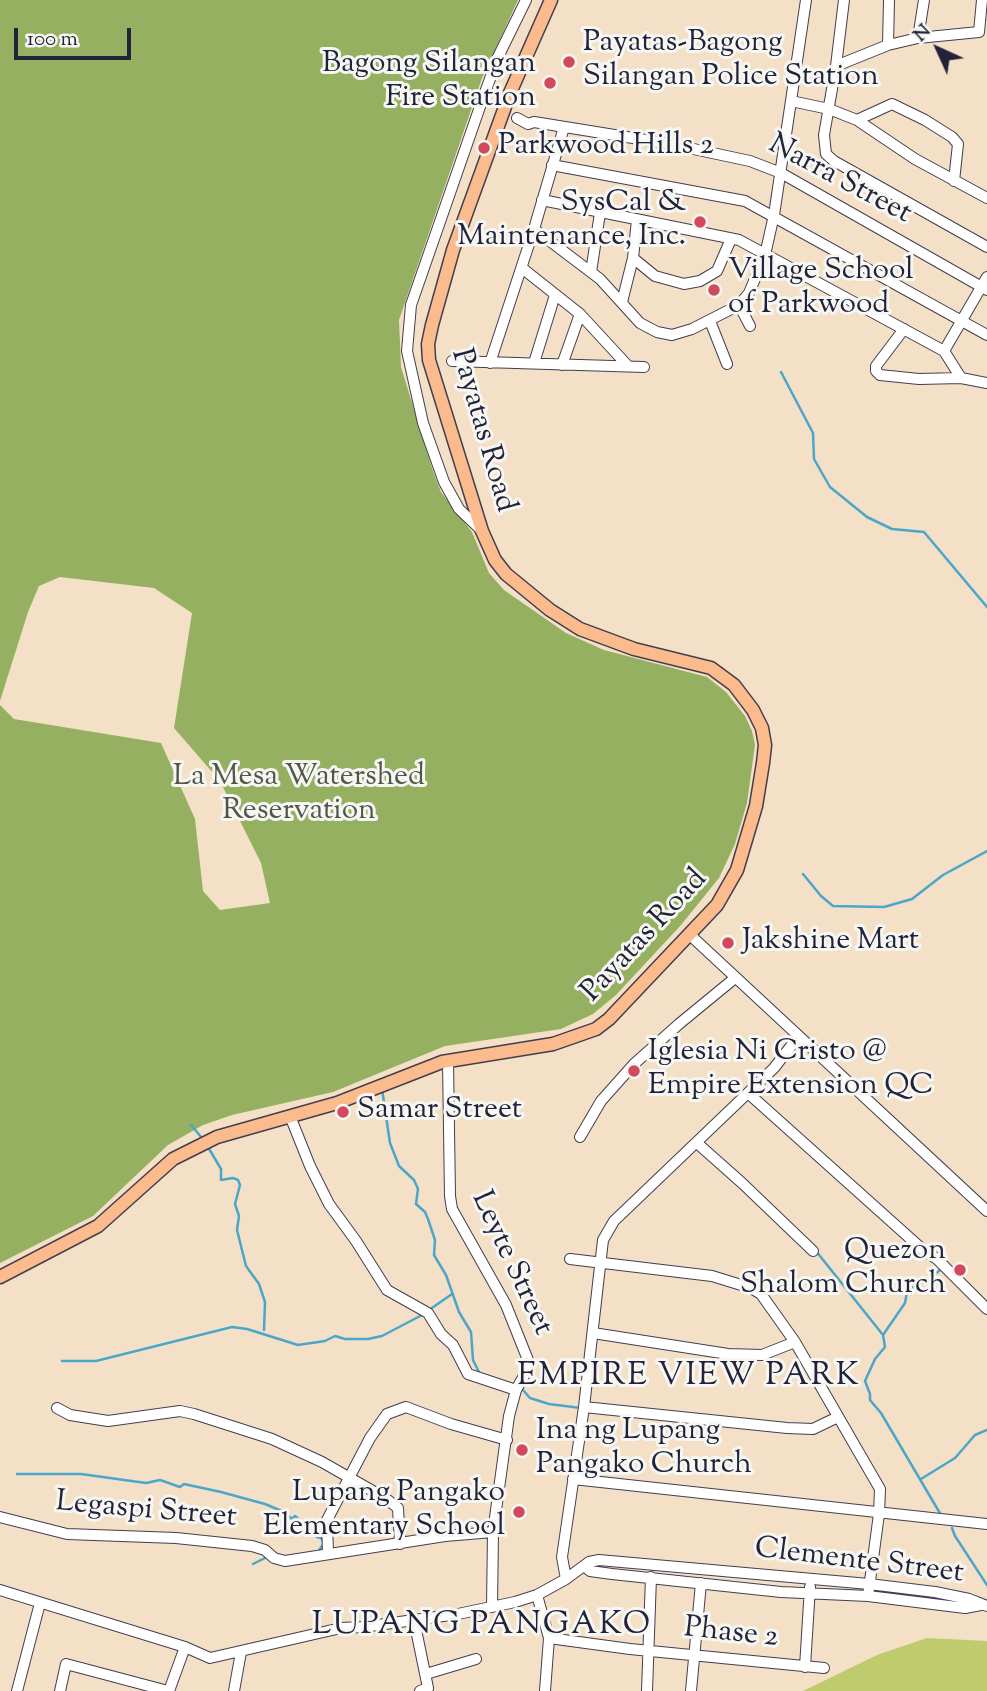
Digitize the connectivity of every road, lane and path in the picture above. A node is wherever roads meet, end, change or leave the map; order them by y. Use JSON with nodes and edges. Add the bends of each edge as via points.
{"nodes":[{"id":1,"x":526,"y":0,"type":"edge"},
{"id":2,"x":551,"y":0,"type":"edge"},
{"id":3,"x":806,"y":0,"type":"edge"},
{"id":4,"x":844,"y":0,"type":"edge"},
{"id":5,"x":889,"y":0,"type":"edge"},
{"id":6,"x":924,"y":0,"type":"edge"},
{"id":7,"x":982,"y":0,"type":"edge"},
{"id":8,"x":918,"y":38,"type":"junction"},
{"id":9,"x":888,"y":45,"type":"junction"},
{"id":10,"x":836,"y":66,"type":"junction"},
{"id":11,"x":790,"y":101,"type":"junction"},
{"id":12,"x":829,"y":109,"type":"junction"},
{"id":13,"x":502,"y":114,"type":"junction"},
{"id":14,"x":857,"y":120,"type":"junction"},
{"id":15,"x":564,"y":127,"type":"junction"},
{"id":16,"x":552,"y":165,"type":"junction"},
{"id":17,"x":781,"y":173,"type":"junction"},
{"id":18,"x":954,"y":181,"type":"junction"},
{"id":19,"x":987,"y":198,"type":"edge"},
{"id":20,"x":542,"y":200,"type":"junction"},
{"id":21,"x":600,"y":213,"type":"junction"},
{"id":22,"x":774,"y":215,"type":"junction"},
{"id":23,"x":637,"y":220,"type":"junction"},
{"id":24,"x":534,"y":229,"type":"junction"},
{"id":25,"x":731,"y":239,"type":"junction"},
{"id":26,"x":987,"y":247,"type":"edge"},
{"id":27,"x":765,"y":255,"type":"junction"},
{"id":28,"x":634,"y":258,"type":"junction"},
{"id":29,"x":522,"y":268,"type":"junction"},
{"id":30,"x":591,"y":272,"type":"junction"},
{"id":31,"x":987,"y":277,"type":"edge"},
{"id":32,"x":984,"y":288,"type":"edge"},
{"id":33,"x":555,"y":295,"type":"junction"},
{"id":34,"x":622,"y":302,"type":"junction"},
{"id":35,"x":739,"y":305,"type":"junction"},
{"id":36,"x":580,"y":314,"type":"junction"},
{"id":37,"x":962,"y":320,"type":"junction"},
{"id":38,"x":710,"y":321,"type":"junction"},
{"id":39,"x":750,"y":327,"type":"dead end"},
{"id":40,"x":904,"y":329,"type":"junction"},
{"id":41,"x":987,"y":335,"type":"edge"},
{"id":42,"x":944,"y":351,"type":"junction"},
{"id":43,"x":452,"y":361,"type":"dead end"},
{"id":44,"x":490,"y":363,"type":"junction"},
{"id":45,"x":534,"y":363,"type":"junction"},
{"id":46,"x":727,"y":364,"type":"dead end"},
{"id":47,"x":562,"y":365,"type":"junction"},
{"id":48,"x":628,"y":366,"type":"junction"},
{"id":49,"x":644,"y":367,"type":"dead end"},
{"id":50,"x":961,"y":378,"type":"junction"},
{"id":51,"x":987,"y":383,"type":"edge"},
{"id":52,"x":482,"y":531,"type":"junction"},
{"id":53,"x":689,"y":934,"type":"junction"},
{"id":54,"x":735,"y":978,"type":"junction"},
{"id":55,"x":798,"y":1037,"type":"junction"},
{"id":56,"x":448,"y":1061,"type":"junction"},
{"id":57,"x":748,"y":1093,"type":"junction"},
{"id":58,"x":290,"y":1116,"type":"junction"},
{"id":59,"x":580,"y":1137,"type":"dead end"},
{"id":60,"x":696,"y":1143,"type":"junction"},
{"id":61,"x":987,"y":1211,"type":"edge"},
{"id":62,"x":813,"y":1251,"type":"dead end"},
{"id":63,"x":570,"y":1259,"type":"dead end"},
{"id":64,"x":600,"y":1262,"type":"junction"},
{"id":65,"x":0,"y":1277,"type":"edge"},
{"id":66,"x":987,"y":1308,"type":"edge"},
{"id":67,"x":593,"y":1333,"type":"junction"},
{"id":68,"x":795,"y":1342,"type":"junction"},
{"id":69,"x":516,"y":1390,"type":"junction"},
{"id":70,"x":584,"y":1407,"type":"junction"},
{"id":71,"x":57,"y":1408,"type":"dead end"},
{"id":72,"x":840,"y":1419,"type":"junction"},
{"id":73,"x":507,"y":1440,"type":"junction"},
{"id":74,"x":349,"y":1478,"type":"junction"},
{"id":75,"x":573,"y":1479,"type":"junction"},
{"id":76,"x":879,"y":1514,"type":"junction"},
{"id":77,"x":0,"y":1517,"type":"edge"},
{"id":78,"x":987,"y":1524,"type":"edge"},
{"id":79,"x":493,"y":1532,"type":"junction"},
{"id":80,"x":400,"y":1544,"type":"junction"},
{"id":81,"x":328,"y":1554,"type":"junction"},
{"id":82,"x":584,"y":1566,"type":"junction"},
{"id":83,"x":670,"y":1567,"type":"junction"},
{"id":84,"x":715,"y":1570,"type":"junction"},
{"id":85,"x":651,"y":1577,"type":"junction"},
{"id":86,"x":566,"y":1579,"type":"junction"},
{"id":87,"x":668,"y":1579,"type":"junction"},
{"id":88,"x":810,"y":1580,"type":"junction"},
{"id":89,"x":701,"y":1583,"type":"junction"},
{"id":90,"x":714,"y":1584,"type":"junction"},
{"id":91,"x":869,"y":1584,"type":"junction"},
{"id":92,"x":0,"y":1590,"type":"edge"},
{"id":93,"x":810,"y":1592,"type":"junction"},
{"id":94,"x":537,"y":1595,"type":"junction"},
{"id":95,"x":868,"y":1596,"type":"junction"},
{"id":96,"x":40,"y":1603,"type":"junction"},
{"id":97,"x":984,"y":1606,"type":"edge"},
{"id":98,"x":492,"y":1607,"type":"junction"},
{"id":99,"x":414,"y":1620,"type":"junction"},
{"id":100,"x":549,"y":1638,"type":"junction"},
{"id":101,"x":185,"y":1647,"type":"junction"},
{"id":102,"x":649,"y":1651,"type":"junction"},
{"id":103,"x":241,"y":1652,"type":"junction"},
{"id":104,"x":693,"y":1656,"type":"junction"},
{"id":105,"x":476,"y":1659,"type":"dead end"},
{"id":106,"x":805,"y":1667,"type":"junction"},
{"id":107,"x":824,"y":1668,"type":"dead end"},
{"id":108,"x":426,"y":1674,"type":"junction"},
{"id":109,"x":17,"y":1691,"type":"edge"},
{"id":110,"x":60,"y":1691,"type":"edge"},
{"id":111,"x":169,"y":1691,"type":"edge"},
{"id":112,"x":234,"y":1691,"type":"edge"},
{"id":113,"x":420,"y":1691,"type":"edge"},
{"id":114,"x":545,"y":1691,"type":"edge"},
{"id":115,"x":646,"y":1691,"type":"edge"},
{"id":116,"x":691,"y":1691,"type":"edge"}],
"edges":[{"from":1,"to":52,"type":"street","via":[[482,98],[411,305],[407,351],[423,423],[444,482],[459,509]]},
{"from":2,"to":13,"type":"main road","name":"Payatas Road"},
{"from":3,"to":11,"type":"street"},
{"from":4,"to":10,"type":"street"},
{"from":5,"to":9,"type":"street"},
{"from":6,"to":8,"type":"street"},
{"from":7,"to":8,"type":"street","via":[[979,32]]},
{"from":8,"to":9,"type":"street"},
{"from":9,"to":10,"type":"street"},
{"from":10,"to":12,"type":"street"},
{"from":11,"to":12,"type":"street"},
{"from":11,"to":17,"type":"street"},
{"from":12,"to":14,"type":"street"},
{"from":12,"to":26,"type":"street","via":[[824,142],[826,154],[834,161]]},
{"from":13,"to":15,"type":"street","name":"Narra Street","via":[[522,122]]},
{"from":13,"to":52,"type":"main road","name":"Payatas Road","via":[[453,250],[428,344],[434,379]]},
{"from":14,"to":18,"type":"street"},
{"from":14,"to":18,"type":"street","via":[[892,104],[943,131],[959,148]]},
{"from":15,"to":16,"type":"street"},
{"from":15,"to":17,"type":"street","name":"Narra Street","via":[[737,158]]},
{"from":16,"to":20,"type":"street"},
{"from":16,"to":22,"type":"street","via":[[745,201]]},
{"from":17,"to":22,"type":"street"},
{"from":17,"to":32,"type":"street","name":"Narra Street"},
{"from":18,"to":19,"type":"street"},
{"from":20,"to":21,"type":"street"},
{"from":20,"to":24,"type":"street"},
{"from":21,"to":23,"type":"street"},
{"from":21,"to":30,"type":"street"},
{"from":22,"to":27,"type":"street"},
{"from":22,"to":37,"type":"street"},
{"from":23,"to":25,"type":"street"},
{"from":23,"to":28,"type":"street"},
{"from":24,"to":29,"type":"street"},
{"from":24,"to":30,"type":"street"},
{"from":25,"to":27,"type":"street"},
{"from":25,"to":28,"type":"street","via":[[717,271],[700,281],[684,284],[655,276]]},
{"from":27,"to":35,"type":"street"},
{"from":27,"to":40,"type":"street"},
{"from":28,"to":34,"type":"street"},
{"from":29,"to":33,"type":"street"},
{"from":29,"to":44,"type":"street"},
{"from":30,"to":34,"type":"street"},
{"from":31,"to":32,"type":"street"},
{"from":32,"to":37,"type":"street"},
{"from":33,"to":36,"type":"street"},
{"from":33,"to":45,"type":"street"},
{"from":34,"to":38,"type":"street","via":[[640,323],[657,332],[672,335]]},
{"from":35,"to":38,"type":"street"},
{"from":35,"to":39,"type":"street"},
{"from":36,"to":47,"type":"street"},
{"from":36,"to":48,"type":"street"},
{"from":37,"to":41,"type":"street"},
{"from":37,"to":42,"type":"street"},
{"from":38,"to":46,"type":"street"},
{"from":40,"to":42,"type":"street"},
{"from":40,"to":50,"type":"street","via":[[876,366],[880,375]]},
{"from":42,"to":50,"type":"street"},
{"from":43,"to":44,"type":"street"},
{"from":44,"to":45,"type":"street"},
{"from":45,"to":47,"type":"street"},
{"from":47,"to":48,"type":"street"},
{"from":48,"to":49,"type":"street"},
{"from":50,"to":51,"type":"street"},
{"from":52,"to":53,"type":"main road","name":"Payatas Road","via":[[506,575],[561,618],[607,641],[711,668],[734,685],[758,718],[765,745],[763,764],[741,859],[723,897]]},
{"from":53,"to":54,"type":"street"},
{"from":53,"to":56,"type":"main road","name":"Payatas Road","via":[[596,1029],[553,1044]]},
{"from":54,"to":55,"type":"street"},
{"from":54,"to":59,"type":"street","via":[[634,1064],[601,1101]]},
{"from":55,"to":57,"type":"street"},
{"from":55,"to":61,"type":"street"},
{"from":56,"to":58,"type":"main road","name":"Payatas Road"},
{"from":56,"to":69,"type":"street","name":"Leyte Street","via":[[452,1209],[506,1306],[530,1365]]},
{"from":57,"to":60,"type":"street"},
{"from":57,"to":66,"type":"street"},
{"from":58,"to":65,"type":"main road","name":"Payatas Road","via":[[236,1130],[182,1153],[98,1226]]},
{"from":58,"to":69,"type":"street","via":[[329,1205],[387,1290],[428,1313],[468,1374]]},
{"from":60,"to":62,"type":"street"},
{"from":60,"to":64,"type":"street","via":[[614,1221],[603,1240]]},
{"from":63,"to":64,"type":"street"},
{"from":64,"to":67,"type":"street"},
{"from":64,"to":68,"type":"street","via":[[697,1273],[751,1288],[761,1294]]},
{"from":67,"to":68,"type":"street","via":[[710,1353],[751,1355]]},
{"from":67,"to":70,"type":"street"},
{"from":68,"to":72,"type":"street"},
{"from":69,"to":73,"type":"street","name":"Leyte Street"},
{"from":70,"to":72,"type":"street","via":[[787,1428],[813,1429]]},
{"from":70,"to":75,"type":"street"},
{"from":71,"to":74,"type":"street","via":[[69,1415],[108,1421],[180,1411],[194,1414],[272,1439]]},
{"from":72,"to":76,"type":"street","via":[[880,1489]]},
{"from":73,"to":74,"type":"street","via":[[406,1407],[380,1421]]},
{"from":73,"to":79,"type":"street","name":"Leyte Street"},
{"from":74,"to":80,"type":"street","via":[[398,1508]]},
{"from":74,"to":81,"type":"street","via":[[327,1520]]},
{"from":75,"to":76,"type":"street"},
{"from":75,"to":86,"type":"street","via":[[562,1557]]},
{"from":76,"to":78,"type":"street"},
{"from":76,"to":91,"type":"street"},
{"from":77,"to":81,"type":"street","name":"Legaspi Street","via":[[66,1534],[252,1546],[285,1561]]},
{"from":79,"to":80,"type":"street","name":"Legaspi Street"},
{"from":79,"to":98,"type":"street","name":"Leyte Street"},
{"from":80,"to":81,"type":"street","name":"Legaspi Street"},
{"from":82,"to":83,"type":"street","name":"Clemente Street","via":[[598,1560]]},
{"from":82,"to":85,"type":"street","name":"Clemente Street"},
{"from":82,"to":86,"type":"street","name":"Clemente Street"},
{"from":83,"to":84,"type":"street","name":"Clemente Street"},
{"from":83,"to":87,"type":"street"},
{"from":84,"to":88,"type":"street","name":"Clemente Street"},
{"from":84,"to":90,"type":"street"},
{"from":85,"to":87,"type":"street","name":"Clemente Street"},
{"from":85,"to":102,"type":"street"},
{"from":86,"to":94,"type":"street","name":"Clemente Street"},
{"from":87,"to":89,"type":"street","name":"Clemente Street"},
{"from":88,"to":91,"type":"street","name":"Clemente Street"},
{"from":88,"to":93,"type":"street"},
{"from":89,"to":90,"type":"street","name":"Clemente Street"},
{"from":89,"to":104,"type":"street"},
{"from":90,"to":93,"type":"street","name":"Clemente Street"},
{"from":91,"to":95,"type":"street"},
{"from":91,"to":97,"type":"street","name":"Clemente Street","via":[[935,1592]]},
{"from":92,"to":96,"type":"street","name":"Clemente Street"},
{"from":93,"to":95,"type":"street","name":"Clemente Street"},
{"from":93,"to":106,"type":"street"},
{"from":94,"to":98,"type":"street","name":"Clemente Street"},
{"from":94,"to":100,"type":"street"},
{"from":95,"to":97,"type":"street","name":"Clemente Street","via":[[965,1608]]},
{"from":96,"to":101,"type":"street","name":"Clemente Street"},
{"from":96,"to":109,"type":"street"},
{"from":98,"to":99,"type":"street","name":"Clemente Street"},
{"from":99,"to":103,"type":"street","name":"Clemente Street","via":[[341,1628]]},
{"from":99,"to":108,"type":"street"},
{"from":100,"to":102,"type":"street","name":"Phase 2"},
{"from":100,"to":114,"type":"street"},
{"from":101,"to":103,"type":"street","name":"Clemente Street","via":[[210,1658]]},
{"from":101,"to":111,"type":"street"},
{"from":102,"to":104,"type":"street","name":"Phase 2"},
{"from":102,"to":115,"type":"street"},
{"from":103,"to":112,"type":"street"},
{"from":104,"to":106,"type":"street","name":"Phase 2"},
{"from":104,"to":116,"type":"street"},
{"from":105,"to":108,"type":"street"},
{"from":106,"to":107,"type":"street","name":"Phase 2"},
{"from":108,"to":113,"type":"street","via":[[428,1688]]},
{"from":110,"to":111,"type":"street","via":[[66,1664]]}]}
